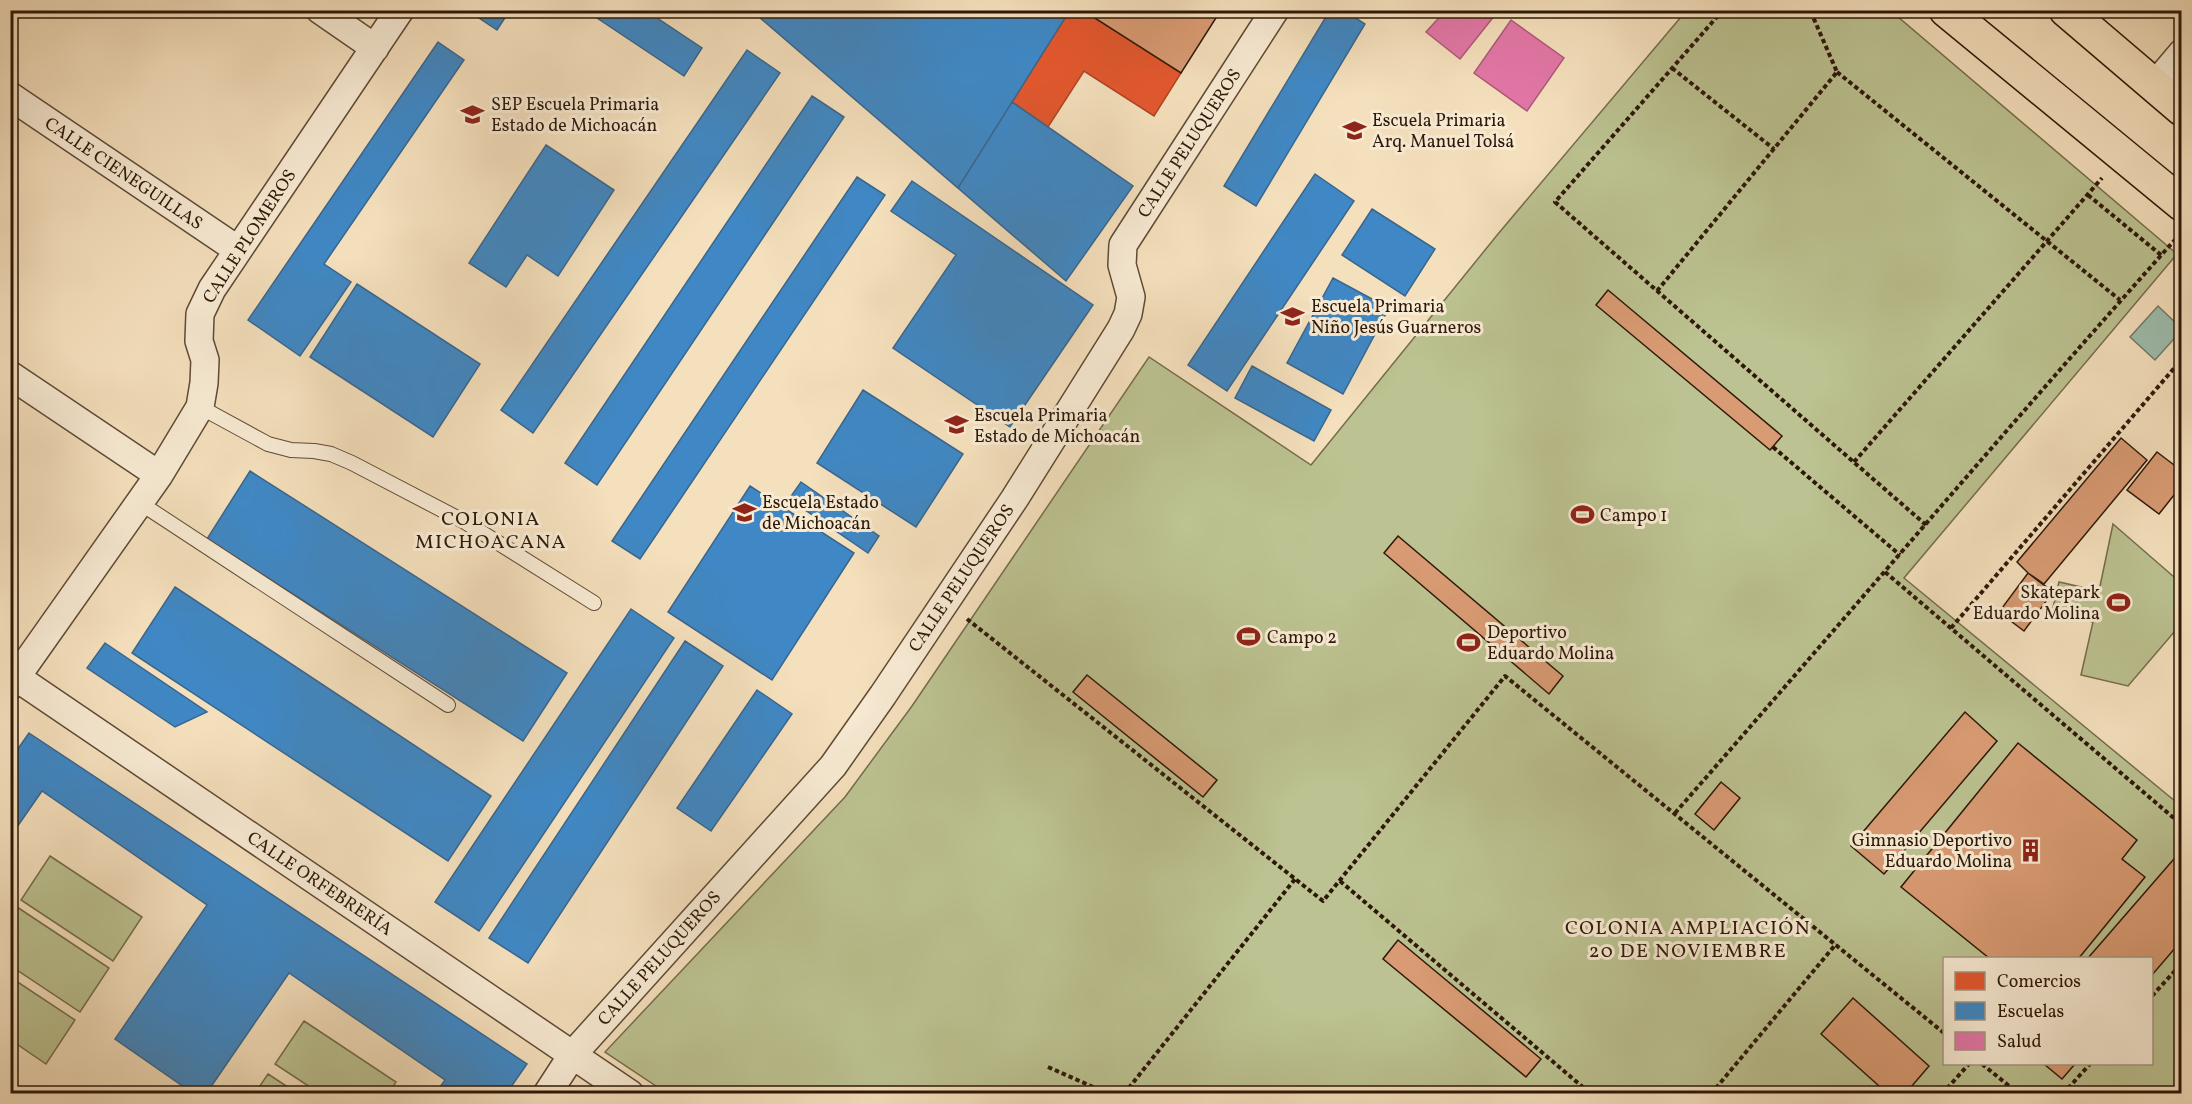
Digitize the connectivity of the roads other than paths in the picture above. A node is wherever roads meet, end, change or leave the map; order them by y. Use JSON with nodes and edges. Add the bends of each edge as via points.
{"nodes":[{"id":1,"x":320,"y":10,"type":"edge"},
{"id":2,"x":400,"y":10,"type":"edge"},
{"id":3,"x":1275,"y":10,"type":"edge"},
{"id":4,"x":1946,"y":10,"type":"edge"},
{"id":5,"x":2066,"y":10,"type":"edge"},
{"id":6,"x":375,"y":48,"type":"junction"},
{"id":7,"x":2181,"y":53,"type":"edge"},
{"id":8,"x":2154,"y":86,"type":"junction"},
{"id":9,"x":10,"y":96,"type":"edge"},
{"id":10,"x":2181,"y":109,"type":"edge"},
{"id":11,"x":2181,"y":204,"type":"edge"},
{"id":12,"x":238,"y":250,"type":"junction"},
{"id":13,"x":10,"y":375,"type":"edge"},
{"id":14,"x":200,"y":407,"type":"junction"},
{"id":15,"x":159,"y":475,"type":"junction"},
{"id":16,"x":140,"y":502,"type":"junction"},
{"id":17,"x":594,"y":603,"type":"dead end"},
{"id":18,"x":12,"y":679,"type":"edge"},
{"id":19,"x":448,"y":705,"type":"dead end"},
{"id":20,"x":573,"y":1054,"type":"junction"},
{"id":21,"x":547,"y":1094,"type":"edge"},
{"id":22,"x":630,"y":1094,"type":"edge"}],
"edges":[{"from":1,"to":6,"type":"street"},
{"from":2,"to":6,"type":"street","name":"CALLE PLOMEROS"},
{"from":3,"to":20,"type":"street","name":"CALLE PELUQUEROS","via":[[1124,245],[1122,265],[1131,297],[1128,314],[1016,498],[832,766]]},
{"from":4,"to":11,"type":"main road"},
{"from":5,"to":8,"type":"main road"},
{"from":6,"to":12,"type":"street","name":"CALLE PLOMEROS"},
{"from":7,"to":8,"type":"street"},
{"from":8,"to":10,"type":"main road"},
{"from":9,"to":12,"type":"street","name":"CALLE CIENEGUILLAS"},
{"from":12,"to":14,"type":"street","name":"CALLE PLOMEROS","via":[[200,314],[199,341],[205,360]]},
{"from":13,"to":15,"type":"street"},
{"from":14,"to":15,"type":"street","name":"CALLE PLOMEROS"},
{"from":14,"to":17,"type":"lane","via":[[268,444],[332,454],[352,463],[465,522]]},
{"from":15,"to":16,"type":"street","name":"CALLE PLOMEROS"},
{"from":16,"to":18,"type":"street","name":"CALLE PLOMEROS"},
{"from":16,"to":19,"type":"lane"},
{"from":18,"to":20,"type":"street","name":"CALLE ORFEBRERÍA"},
{"from":20,"to":21,"type":"street","name":"CALLE PELUQUEROS"},
{"from":20,"to":22,"type":"street","name":"CALLE ORFEBRERÍA"}]}
